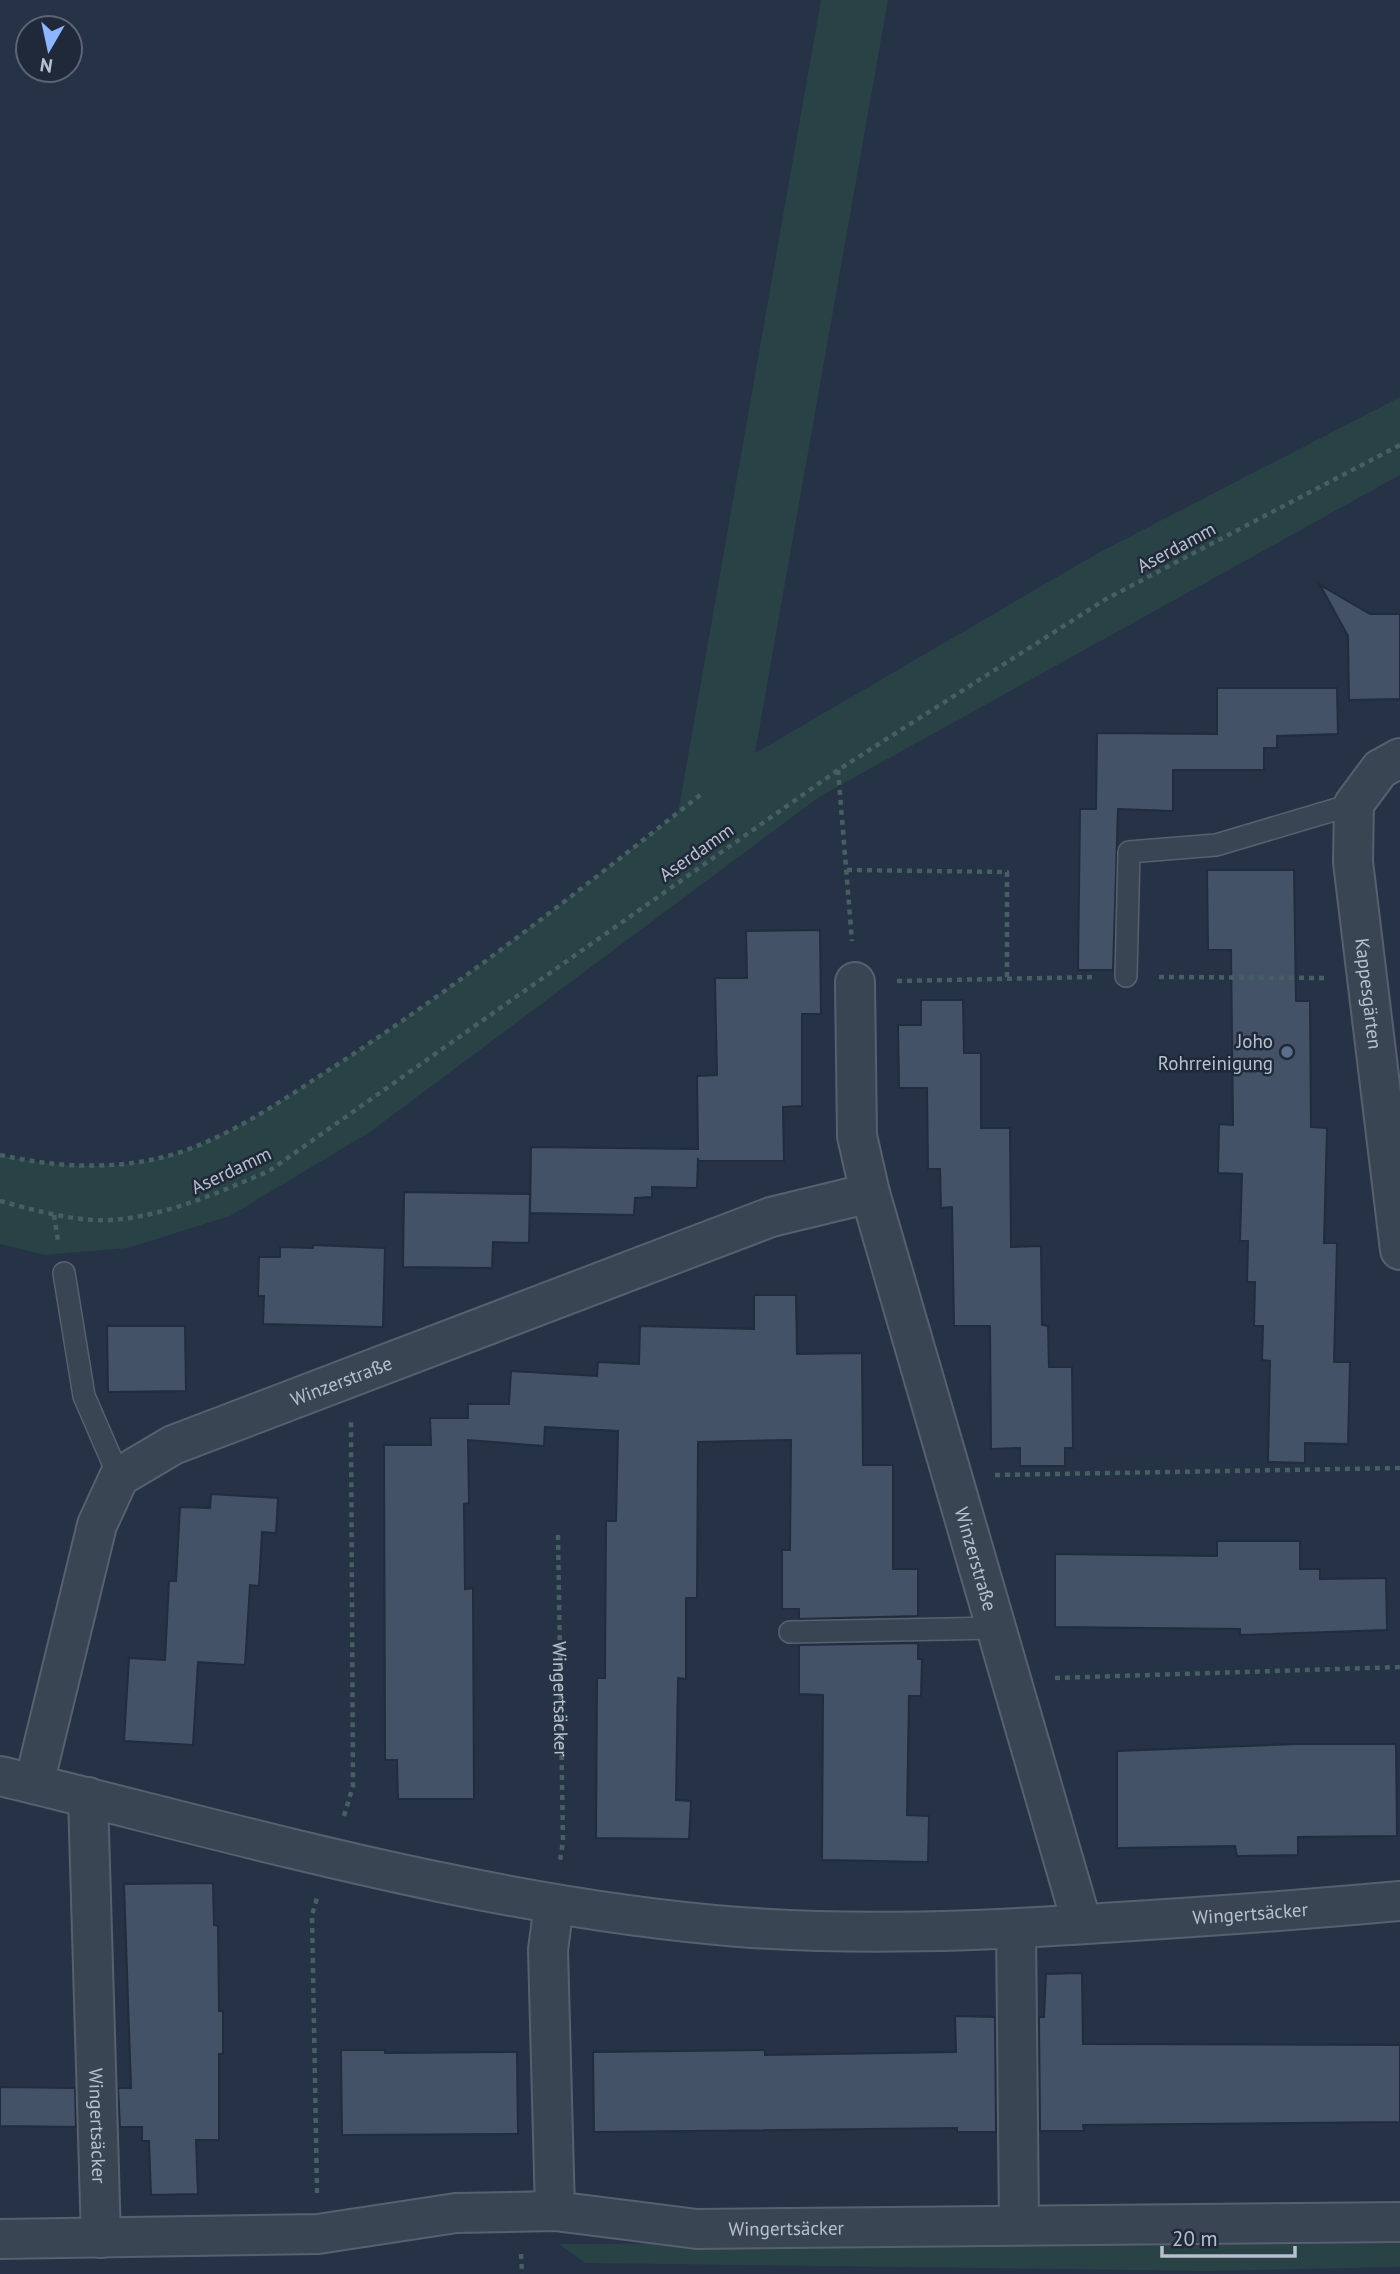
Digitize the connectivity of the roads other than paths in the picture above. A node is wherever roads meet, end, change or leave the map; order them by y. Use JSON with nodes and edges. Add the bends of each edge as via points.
{"nodes":[{"id":1,"x":1400,"y":758,"type":"edge"},
{"id":2,"x":1354,"y":804,"type":"junction"},
{"id":3,"x":1126,"y":976,"type":"dead end"},
{"id":4,"x":855,"y":982,"type":"road end"},
{"id":5,"x":870,"y":1193,"type":"junction"},
{"id":6,"x":1400,"y":1250,"type":"edge"},
{"id":7,"x":64,"y":1273,"type":"dead end"},
{"id":8,"x":119,"y":1476,"type":"junction"},
{"id":9,"x":998,"y":1628,"type":"junction"},
{"id":10,"x":790,"y":1632,"type":"dead end"},
{"id":11,"x":17,"y":1780,"type":"edge"},
{"id":12,"x":88,"y":1797,"type":"junction"},
{"id":13,"x":1400,"y":1901,"type":"edge"},
{"id":14,"x":554,"y":1904,"type":"junction"},
{"id":15,"x":1082,"y":1924,"type":"junction"},
{"id":16,"x":1016,"y":1929,"type":"junction"},
{"id":17,"x":555,"y":2211,"type":"junction"},
{"id":18,"x":1400,"y":2222,"type":"edge"},
{"id":19,"x":1019,"y":2225,"type":"junction"},
{"id":20,"x":101,"y":2238,"type":"junction"},
{"id":21,"x":0,"y":2239,"type":"edge"}],
"edges":[{"from":1,"to":2,"type":"street","via":[[1380,769]]},
{"from":2,"to":3,"type":"lane","via":[[1216,845],[1129,852]]},
{"from":2,"to":6,"type":"street","name":"Kappesgärten","via":[[1353,862]]},
{"from":4,"to":5,"type":"street","name":"Winzerstraße","via":[[857,1136]]},
{"from":5,"to":8,"type":"street","name":"Winzerstraße","via":[[771,1217],[173,1445]]},
{"from":5,"to":9,"type":"street","name":"Winzerstraße"},
{"from":7,"to":8,"type":"lane","via":[[84,1396]]},
{"from":8,"to":11,"type":"street","via":[[97,1525]]},
{"from":9,"to":10,"type":"lane"},
{"from":9,"to":15,"type":"street","name":"Winzerstraße"},
{"from":11,"to":12,"type":"street","name":"Wingertsäcker"},
{"from":12,"to":14,"type":"street","name":"Wingertsäcker","via":[[330,1859]]},
{"from":12,"to":20,"type":"street","name":"Wingertsäcker"},
{"from":13,"to":15,"type":"street","name":"Wingertsäcker"},
{"from":14,"to":16,"type":"street","name":"Wingertsäcker","via":[[740,1927],[884,1932]]},
{"from":14,"to":17,"type":"street","via":[[548,1950]]},
{"from":15,"to":16,"type":"street","name":"Wingertsäcker"},
{"from":16,"to":19,"type":"street"},
{"from":17,"to":19,"type":"street","name":"Wingertsäcker","via":[[697,2229]]},
{"from":17,"to":20,"type":"street","name":"Wingertsäcker","via":[[456,2213],[318,2234]]},
{"from":18,"to":19,"type":"street","name":"Wingertsäcker"},
{"from":20,"to":21,"type":"street"}]}
